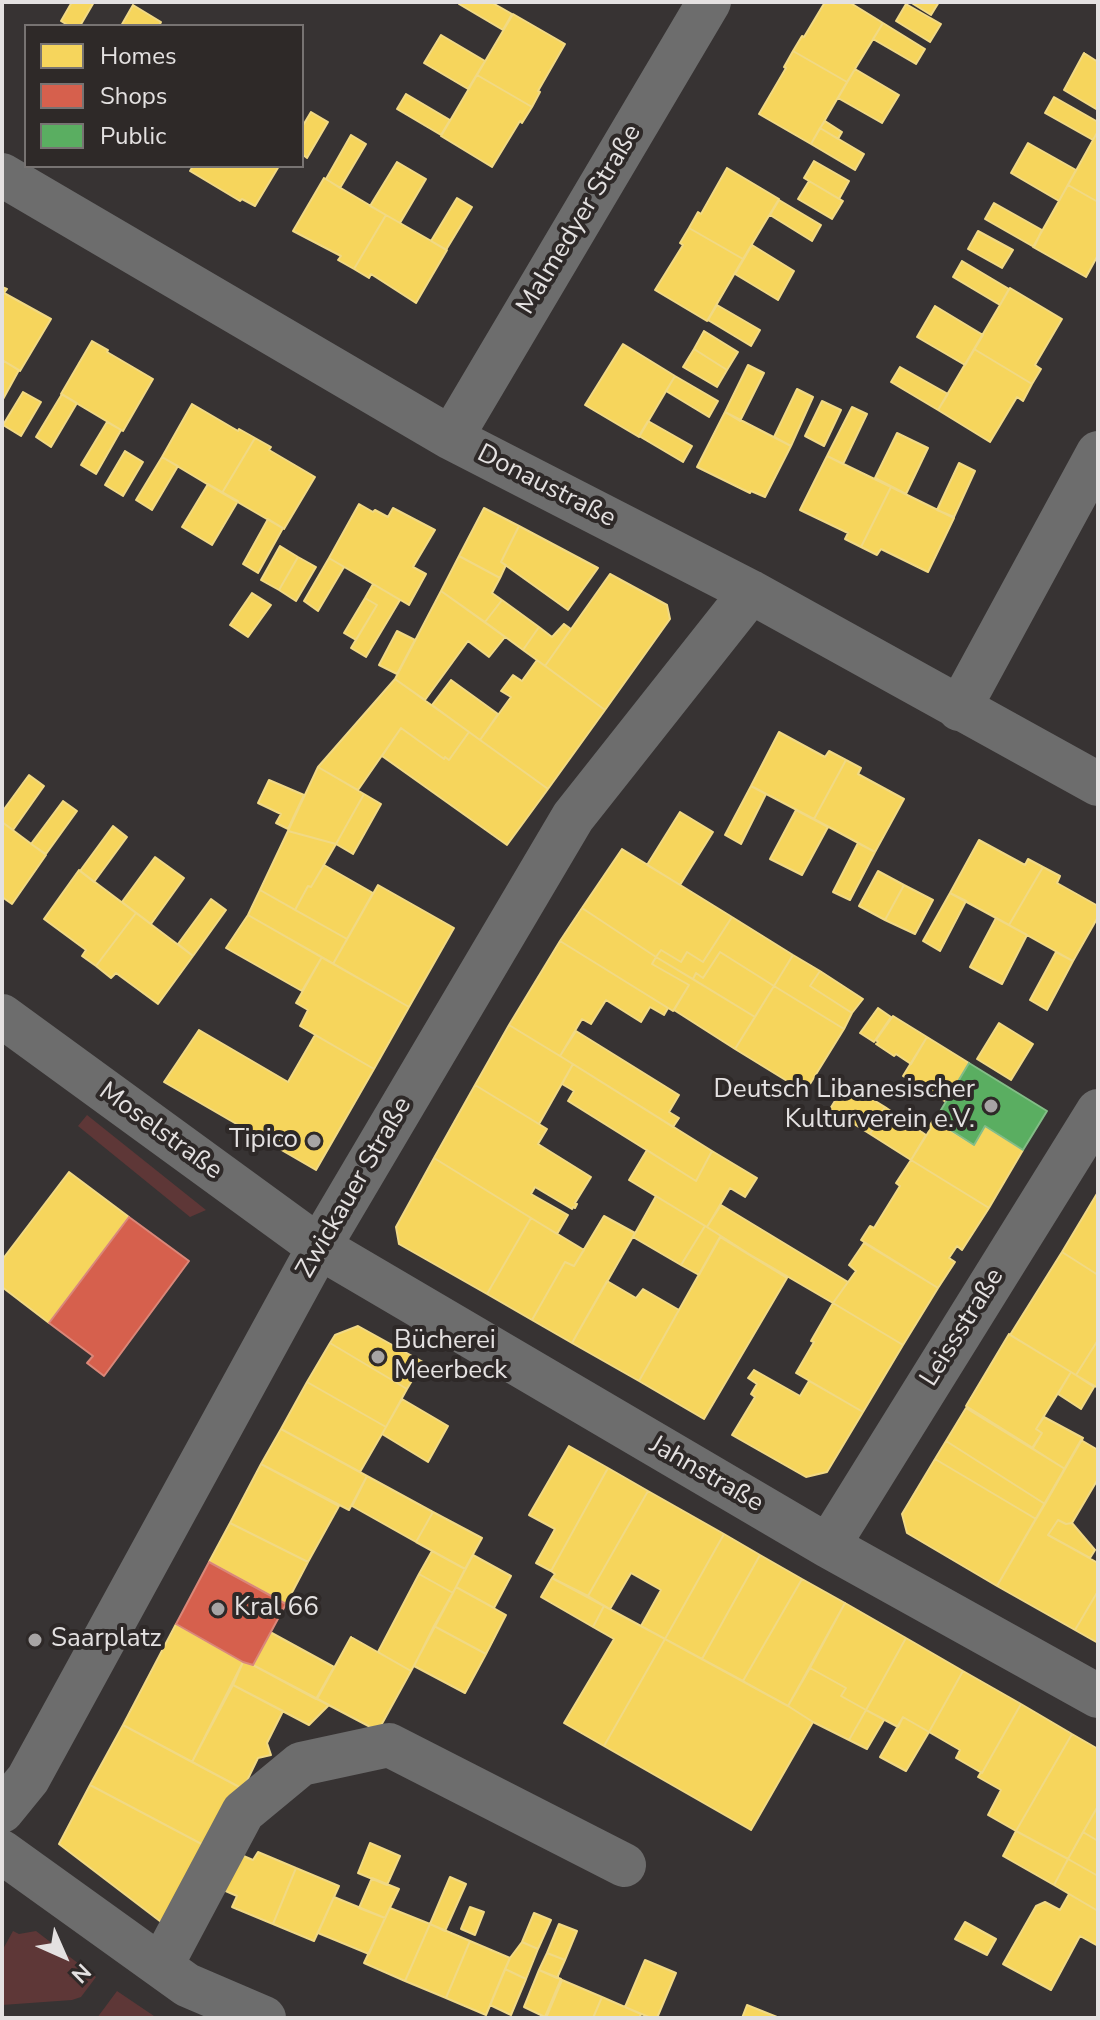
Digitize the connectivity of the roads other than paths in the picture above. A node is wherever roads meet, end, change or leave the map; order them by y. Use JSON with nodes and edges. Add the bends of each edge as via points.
{"nodes":[{"id":1,"x":709,"y":2,"type":"edge"},
{"id":2,"x":2,"y":175,"type":"edge"},
{"id":3,"x":451,"y":438,"type":"junction"},
{"id":4,"x":1098,"y":453,"type":"edge"},
{"id":5,"x":751,"y":592,"type":"junction"},
{"id":6,"x":959,"y":709,"type":"junction"},
{"id":7,"x":1098,"y":784,"type":"edge"},
{"id":8,"x":2,"y":1016,"type":"edge"},
{"id":9,"x":1098,"y":1111,"type":"edge"},
{"id":10,"x":319,"y":1247,"type":"junction"},
{"id":11,"x":828,"y":1546,"type":"junction"},
{"id":12,"x":1098,"y":1696,"type":"edge"},
{"id":13,"x":2,"y":1811,"type":"edge"},
{"id":14,"x":2,"y":1852,"type":"edge"},
{"id":15,"x":624,"y":1865,"type":"dead end"},
{"id":16,"x":161,"y":1966,"type":"junction"},
{"id":17,"x":264,"y":2018,"type":"edge"}],
"edges":[{"from":1,"to":3,"type":"street","name":"Malmedyer Straße"},
{"from":2,"to":3,"type":"street","name":"Donaustraße"},
{"from":3,"to":5,"type":"street","name":"Donaustraße"},
{"from":4,"to":6,"type":"street"},
{"from":5,"to":6,"type":"street","name":"Donaustraße"},
{"from":5,"to":10,"type":"street","name":"Zwickauer Straße","via":[[573,817]]},
{"from":6,"to":7,"type":"street","name":"Donaustraße"},
{"from":8,"to":10,"type":"street","name":"Moselstraße"},
{"from":9,"to":11,"type":"street","name":"Leissstraße"},
{"from":10,"to":11,"type":"street","name":"Jahnstraße"},
{"from":10,"to":13,"type":"street","name":"Zwickauer Straße","via":[[28,1779]]},
{"from":11,"to":12,"type":"street","name":"Jahnstraße"},
{"from":14,"to":16,"type":"street"},
{"from":15,"to":16,"type":"street","via":[[389,1745],[301,1764],[243,1812]]},
{"from":16,"to":17,"type":"street","via":[[187,1985]]}]}
